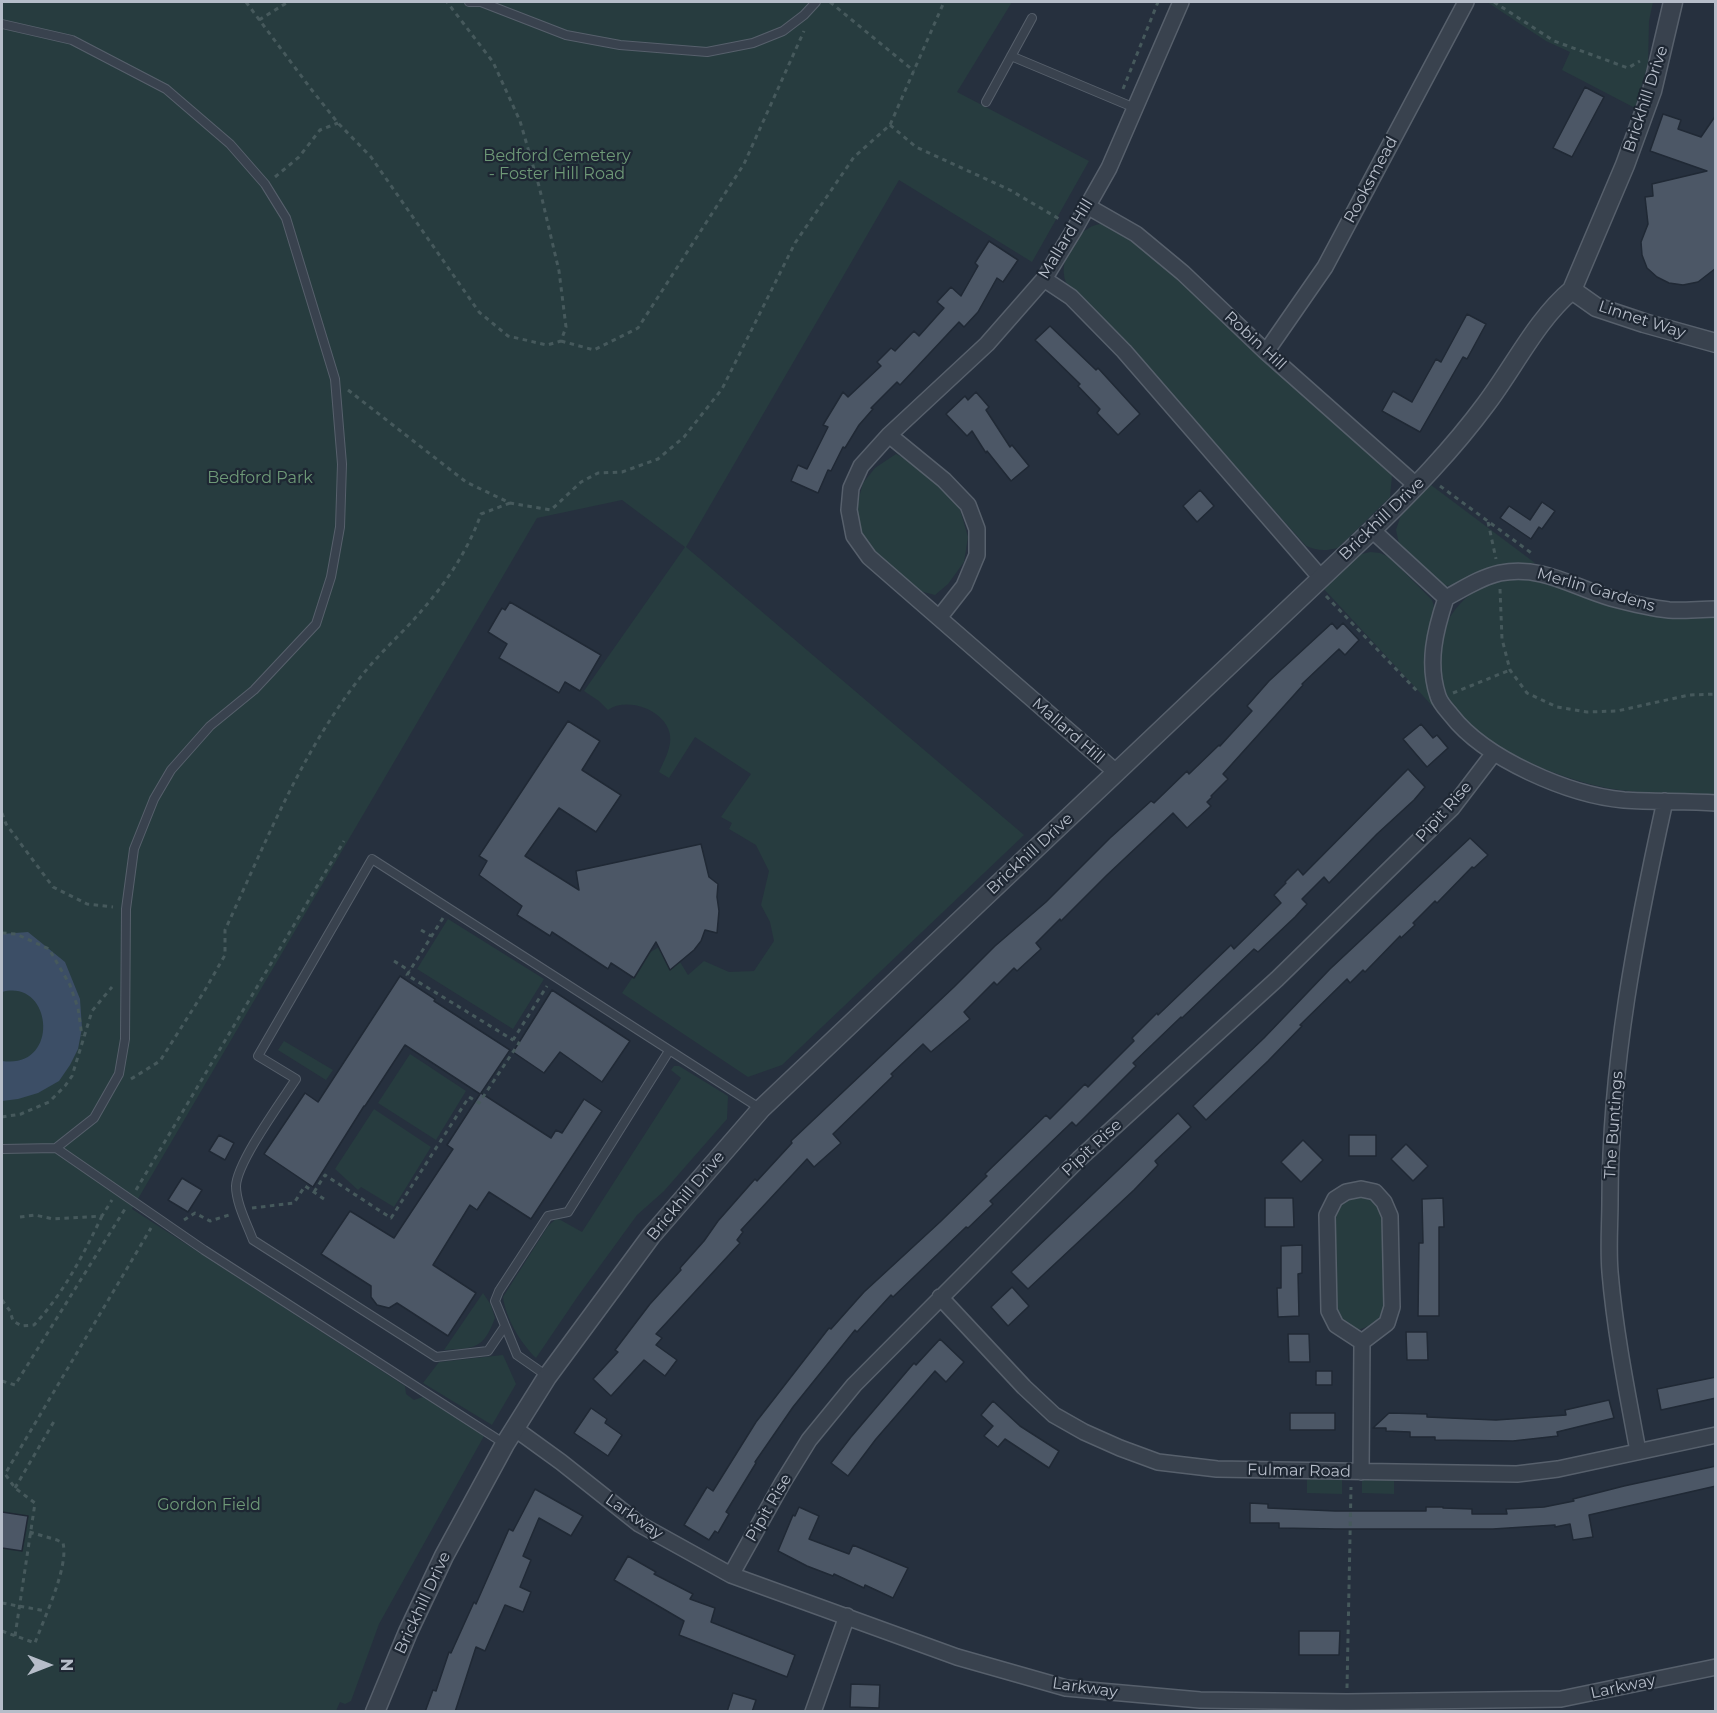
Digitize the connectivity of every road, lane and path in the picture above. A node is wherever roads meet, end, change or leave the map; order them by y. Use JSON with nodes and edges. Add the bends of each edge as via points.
{"nodes":[{"id":1,"x":246,"y":2,"type":"edge"},
{"id":2,"x":288,"y":2,"type":"edge"},
{"id":3,"x":447,"y":2,"type":"edge"},
{"id":4,"x":469,"y":2,"type":"edge"},
{"id":5,"x":816,"y":2,"type":"edge"},
{"id":6,"x":830,"y":2,"type":"edge"},
{"id":7,"x":944,"y":2,"type":"edge"},
{"id":8,"x":1181,"y":2,"type":"edge"},
{"id":9,"x":1466,"y":2,"type":"edge"},
{"id":10,"x":1494,"y":2,"type":"edge"},
{"id":11,"x":1673,"y":2,"type":"edge"},
{"id":12,"x":1032,"y":18,"type":"dead end"},
{"id":13,"x":259,"y":20,"type":"junction"},
{"id":14,"x":807,"y":23,"type":"dead end"},
{"id":15,"x":2,"y":24,"type":"edge"},
{"id":16,"x":1011,"y":56,"type":"junction"},
{"id":17,"x":1659,"y":64,"type":"junction"},
{"id":18,"x":914,"y":71,"type":"junction"},
{"id":19,"x":986,"y":102,"type":"dead end"},
{"id":20,"x":1135,"y":108,"type":"junction"},
{"id":21,"x":338,"y":123,"type":"junction"},
{"id":22,"x":890,"y":126,"type":"junction"},
{"id":23,"x":266,"y":184,"type":"junction"},
{"id":24,"x":1087,"y":206,"type":"junction"},
{"id":25,"x":1074,"y":230,"type":"junction"},
{"id":26,"x":1044,"y":279,"type":"junction"},
{"id":27,"x":1572,"y":290,"type":"junction"},
{"id":28,"x":561,"y":341,"type":"junction"},
{"id":29,"x":1716,"y":343,"type":"edge"},
{"id":30,"x":1266,"y":352,"type":"junction"},
{"id":31,"x":335,"y":380,"type":"junction"},
{"id":32,"x":890,"y":435,"type":"junction"},
{"id":33,"x":1422,"y":481,"type":"junction"},
{"id":34,"x":510,"y":503,"type":"junction"},
{"id":35,"x":1488,"y":522,"type":"junction"},
{"id":36,"x":1372,"y":530,"type":"junction"},
{"id":37,"x":1541,"y":560,"type":"dead end"},
{"id":38,"x":1500,"y":573,"type":"junction"},
{"id":39,"x":1318,"y":581,"type":"junction"},
{"id":40,"x":1446,"y":598,"type":"junction"},
{"id":41,"x":1716,"y":609,"type":"edge"},
{"id":42,"x":939,"y":618,"type":"junction"},
{"id":43,"x":1510,"y":670,"type":"junction"},
{"id":44,"x":1716,"y":694,"type":"edge"},
{"id":45,"x":1438,"y":699,"type":"junction"},
{"id":46,"x":1494,"y":753,"type":"junction"},
{"id":47,"x":1116,"y":772,"type":"junction"},
{"id":48,"x":1665,"y":801,"type":"junction"},
{"id":49,"x":1716,"y":802,"type":"edge"},
{"id":50,"x":2,"y":813,"type":"edge"},
{"id":51,"x":344,"y":842,"type":"dead end"},
{"id":52,"x":445,"y":904,"type":"junction"},
{"id":53,"x":126,"y":909,"type":"junction"},
{"id":54,"x":421,"y":930,"type":"dead end"},
{"id":55,"x":2,"y":933,"type":"edge"},
{"id":56,"x":431,"y":936,"type":"junction"},
{"id":57,"x":394,"y":961,"type":"dead end"},
{"id":58,"x":127,"y":966,"type":"junction"},
{"id":59,"x":410,"y":971,"type":"junction"},
{"id":60,"x":553,"y":976,"type":"junction"},
{"id":61,"x":82,"y":1038,"type":"junction"},
{"id":62,"x":513,"y":1040,"type":"junction"},
{"id":63,"x":669,"y":1051,"type":"junction"},
{"id":64,"x":108,"y":1094,"type":"junction"},
{"id":65,"x":761,"y":1109,"type":"junction"},
{"id":66,"x":2,"y":1117,"type":"edge"},
{"id":67,"x":56,"y":1148,"type":"junction"},
{"id":68,"x":2,"y":1149,"type":"edge"},
{"id":69,"x":118,"y":1191,"type":"junction"},
{"id":70,"x":314,"y":1192,"type":"dead end"},
{"id":71,"x":130,"y":1200,"type":"junction"},
{"id":72,"x":102,"y":1216,"type":"junction"},
{"id":73,"x":20,"y":1217,"type":"dead end"},
{"id":74,"x":153,"y":1224,"type":"dead end"},
{"id":75,"x":940,"y":1297,"type":"junction"},
{"id":76,"x":2,"y":1300,"type":"edge"},
{"id":77,"x":505,"y":1326,"type":"junction"},
{"id":78,"x":1362,"y":1342,"type":"junction"},
{"id":79,"x":547,"y":1377,"type":"junction"},
{"id":80,"x":2,"y":1381,"type":"edge"},
{"id":81,"x":56,"y":1418,"type":"dead end"},
{"id":82,"x":1716,"y":1435,"type":"edge"},
{"id":83,"x":509,"y":1436,"type":"junction"},
{"id":84,"x":1638,"y":1451,"type":"junction"},
{"id":85,"x":1356,"y":1471,"type":"junction"},
{"id":86,"x":15,"y":1488,"type":"junction"},
{"id":87,"x":26,"y":1531,"type":"dead end"},
{"id":88,"x":31,"y":1532,"type":"junction"},
{"id":89,"x":731,"y":1575,"type":"junction"},
{"id":90,"x":2,"y":1603,"type":"edge"},
{"id":91,"x":20,"y":1606,"type":"junction"},
{"id":92,"x":46,"y":1611,"type":"junction"},
{"id":93,"x":846,"y":1616,"type":"junction"},
{"id":94,"x":2,"y":1631,"type":"edge"},
{"id":95,"x":15,"y":1636,"type":"junction"},
{"id":96,"x":1716,"y":1667,"type":"edge"},
{"id":97,"x":1347,"y":1701,"type":"junction"},
{"id":98,"x":375,"y":1712,"type":"edge"},
{"id":99,"x":813,"y":1712,"type":"edge"}],
"edges":[{"from":1,"to":13,"type":"path"},
{"from":2,"to":13,"type":"path"},
{"from":3,"to":28,"type":"path","via":[[493,62],[520,121],[560,272],[566,327]]},
{"from":4,"to":5,"type":"lane","via":[[482,2],[566,35],[620,45],[707,52],[753,43],[783,31]]},
{"from":6,"to":18,"type":"path"},
{"from":7,"to":18,"type":"path"},
{"from":8,"to":20,"type":"street","name":"Mallard Hill"},
{"from":9,"to":30,"type":"street","name":"Rooksmead","via":[[1325,267]]},
{"from":10,"to":17,"type":"path","via":[[1554,41],[1628,68],[1643,60]]},
{"from":11,"to":17,"type":"street","name":"Brickhill Drive"},
{"from":12,"to":16,"type":"lane"},
{"from":13,"to":21,"type":"path"},
{"from":14,"to":28,"type":"path","via":[[744,164],[638,328],[594,350]]},
{"from":15,"to":23,"type":"lane","via":[[72,40],[166,88],[230,144]]},
{"from":16,"to":19,"type":"lane"},
{"from":16,"to":20,"type":"lane"},
{"from":17,"to":27,"type":"street","name":"Brickhill Drive","via":[[1625,165]]},
{"from":18,"to":22,"type":"path"},
{"from":20,"to":24,"type":"street","name":"Mallard Hill"},
{"from":21,"to":23,"type":"path","via":[[320,130],[299,157]]},
{"from":21,"to":28,"type":"path","via":[[371,157],[479,312],[508,336],[547,345]]},
{"from":22,"to":25,"type":"path","via":[[916,147],[1010,190]]},
{"from":22,"to":34,"type":"path","via":[[854,157],[795,243],[722,389],[684,437],[658,459],[622,472],[598,473],[580,482],[551,510]]},
{"from":23,"to":31,"type":"lane","via":[[286,218]]},
{"from":24,"to":25,"type":"street","name":"Mallard Hill"},
{"from":24,"to":30,"type":"street","name":"Robin Hill","via":[[1144,241]]},
{"from":25,"to":26,"type":"street","name":"Mallard Hill"},
{"from":26,"to":32,"type":"street","name":"Mallard Hill","via":[[987,344]]},
{"from":26,"to":39,"type":"street","via":[[1071,297],[1124,351]]},
{"from":27,"to":29,"type":"street","name":"Linnet Way","via":[[1596,307]]},
{"from":27,"to":33,"type":"street","name":"Brickhill Drive","via":[[1557,303],[1488,402]]},
{"from":30,"to":33,"type":"street","name":"Robin Hill"},
{"from":31,"to":34,"type":"path","via":[[466,482]]},
{"from":31,"to":53,"type":"lane","via":[[342,464],[340,527],[331,577],[316,624],[254,690],[210,726],[171,770],[134,849]]},
{"from":32,"to":42,"type":"street","via":[[968,505],[977,529],[977,555],[964,586]]},
{"from":32,"to":42,"type":"street","name":"Mallard Hill","via":[[861,466],[851,488],[849,510],[854,536],[869,558]]},
{"from":33,"to":35,"type":"path"},
{"from":33,"to":36,"type":"street","name":"Brickhill Drive"},
{"from":34,"to":64,"type":"path","via":[[482,514],[456,568],[363,674],[307,756],[225,930],[225,955],[205,990],[160,1061]]},
{"from":35,"to":37,"type":"path"},
{"from":35,"to":38,"type":"path"},
{"from":36,"to":39,"type":"street","name":"Brickhill Drive"},
{"from":36,"to":40,"type":"street"},
{"from":38,"to":40,"type":"street","name":"Merlin Gardens"},
{"from":38,"to":41,"type":"street","name":"Merlin Gardens","via":[[1549,574],[1607,597],[1670,610]]},
{"from":38,"to":43,"type":"path","via":[[1502,639]]},
{"from":39,"to":45,"type":"path","via":[[1428,703]]},
{"from":39,"to":47,"type":"street","name":"Brickhill Drive"},
{"from":40,"to":45,"type":"street","via":[[1436,628],[1431,668]]},
{"from":42,"to":47,"type":"street","name":"Mallard Hill"},
{"from":43,"to":44,"type":"path","via":[[1527,693],[1557,707],[1587,712],[1617,711],[1689,695]]},
{"from":43,"to":45,"type":"path"},
{"from":45,"to":46,"type":"street","via":[[1461,728]]},
{"from":46,"to":48,"type":"street","via":[[1530,773],[1580,791],[1622,800]]},
{"from":46,"to":75,"type":"street","name":"Pipit Rise","via":[[1443,816],[1277,979],[1079,1159]]},
{"from":47,"to":65,"type":"street","name":"Brickhill Drive"},
{"from":48,"to":49,"type":"street"},
{"from":48,"to":84,"type":"street","name":"The Buntings","via":[[1633,956],[1610,1163],[1610,1270],[1620,1355]]},
{"from":50,"to":53,"type":"path","via":[[53,887],[87,904]]},
{"from":51,"to":71,"type":"path"},
{"from":52,"to":56,"type":"path","via":[[446,914]]},
{"from":52,"to":60,"type":"lane"},
{"from":52,"to":77,"type":"lane","via":[[372,860],[258,1056],[296,1079],[239,1169],[236,1187],[253,1240],[436,1357],[488,1351]]},
{"from":53,"to":58,"type":"lane"},
{"from":54,"to":56,"type":"path"},
{"from":55,"to":61,"type":"path","via":[[16,934],[49,949],[70,985]]},
{"from":56,"to":59,"type":"path"},
{"from":57,"to":59,"type":"path"},
{"from":58,"to":61,"type":"path","via":[[92,1011]]},
{"from":58,"to":64,"type":"lane","via":[[125,1039],[119,1074]]},
{"from":59,"to":62,"type":"path","via":[[407,975]]},
{"from":60,"to":62,"type":"path"},
{"from":60,"to":63,"type":"lane"},
{"from":61,"to":66,"type":"path","via":[[72,1076],[49,1102]]},
{"from":62,"to":70,"type":"path","via":[[519,1044],[479,1103],[469,1097],[391,1218],[326,1175]]},
{"from":63,"to":65,"type":"lane"},
{"from":63,"to":77,"type":"lane","via":[[568,1212],[548,1216],[499,1291],[495,1301]]},
{"from":64,"to":67,"type":"lane","via":[[94,1118]]},
{"from":65,"to":79,"type":"street","name":"Brickhill Drive","via":[[651,1236]]},
{"from":67,"to":68,"type":"lane"},
{"from":67,"to":69,"type":"lane"},
{"from":69,"to":71,"type":"lane"},
{"from":69,"to":72,"type":"path"},
{"from":71,"to":80,"type":"path","via":[[15,1385]]},
{"from":71,"to":83,"type":"lane","via":[[204,1250]]},
{"from":72,"to":73,"type":"path"},
{"from":72,"to":76,"type":"path","via":[[70,1278],[34,1325],[22,1326],[13,1321]]},
{"from":74,"to":86,"type":"path","via":[[5,1474]]},
{"from":75,"to":85,"type":"street","name":"Fulmar Road","via":[[1054,1414],[1120,1449],[1158,1462],[1217,1469]]},
{"from":75,"to":89,"type":"street","name":"Pipit Rise","via":[[854,1385],[809,1440]]},
{"from":77,"to":79,"type":"lane","via":[[517,1355]]},
{"from":78,"to":78,"type":"street","via":[[1336,1325],[1329,1311],[1327,1215],[1335,1199],[1361,1189],[1375,1192],[1390,1216],[1392,1307],[1387,1323]]},
{"from":78,"to":85,"type":"street"},
{"from":79,"to":83,"type":"street","name":"Brickhill Drive"},
{"from":81,"to":86,"type":"path"},
{"from":82,"to":84,"type":"street","name":"Fulmar Road"},
{"from":83,"to":89,"type":"street","name":"Larkway","via":[[561,1462],[639,1524]]},
{"from":83,"to":98,"type":"street","name":"Brickhill Drive","via":[[444,1556]]},
{"from":84,"to":85,"type":"street","name":"Fulmar Road","via":[[1517,1474]]},
{"from":85,"to":97,"type":"path"},
{"from":86,"to":88,"type":"path","via":[[35,1503]]},
{"from":87,"to":88,"type":"path"},
{"from":88,"to":91,"type":"path"},
{"from":88,"to":92,"type":"path","via":[[63,1543],[63,1567]]},
{"from":89,"to":93,"type":"street","name":"Larkway"},
{"from":90,"to":91,"type":"path"},
{"from":91,"to":92,"type":"path"},
{"from":91,"to":95,"type":"path"},
{"from":92,"to":95,"type":"path","via":[[34,1643]]},
{"from":93,"to":97,"type":"street","name":"Larkway","via":[[957,1657],[1066,1688],[1200,1700]]},
{"from":93,"to":99,"type":"street"},
{"from":94,"to":95,"type":"path"},
{"from":96,"to":97,"type":"street","name":"Larkway","via":[[1561,1699]]}]}
